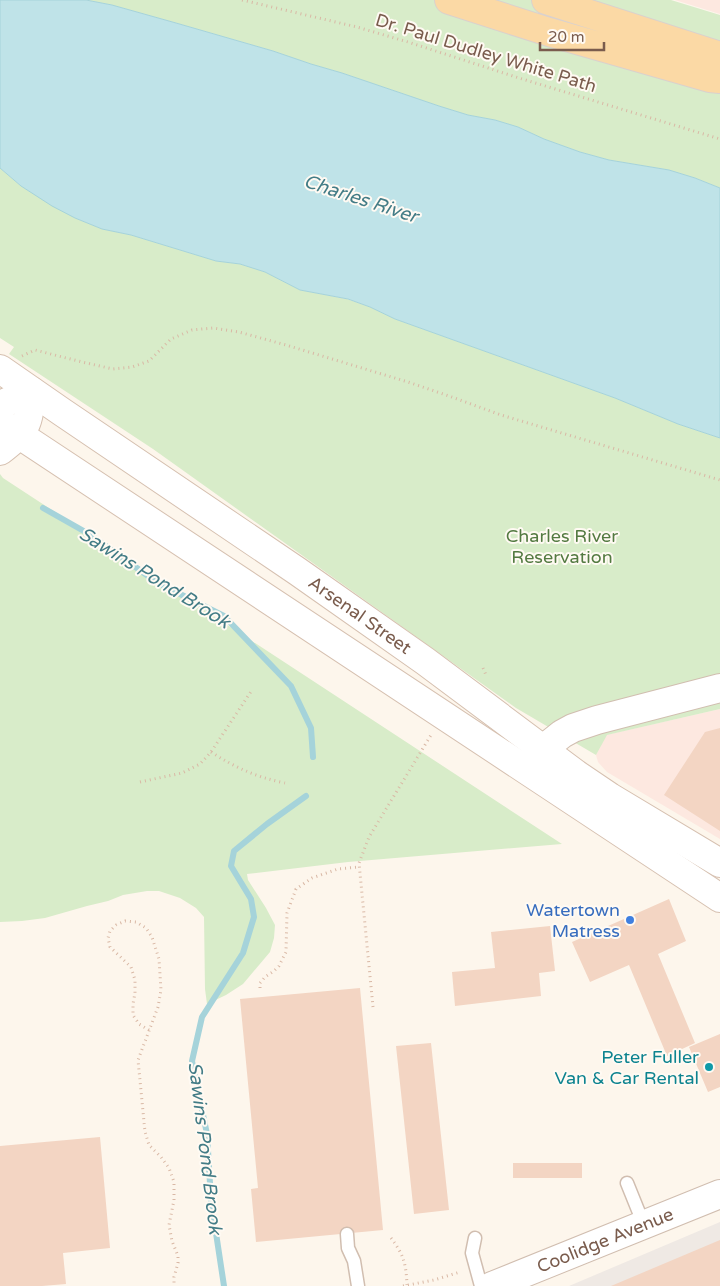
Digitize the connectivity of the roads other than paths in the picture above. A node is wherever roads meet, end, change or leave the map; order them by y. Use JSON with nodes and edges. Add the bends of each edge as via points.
{"nodes":[{"id":1,"x":449,"y":0,"type":"edge"},
{"id":2,"x":546,"y":0,"type":"edge"},
{"id":3,"x":720,"y":56,"type":"edge"},
{"id":4,"x":720,"y":79,"type":"edge"},
{"id":5,"x":11,"y":362,"type":"edge"},
{"id":6,"x":31,"y":391,"type":"junction"},
{"id":7,"x":0,"y":405,"type":"edge"},
{"id":8,"x":6,"y":436,"type":"edge"},
{"id":9,"x":720,"y":688,"type":"edge"},
{"id":10,"x":534,"y":760,"type":"junction"},
{"id":11,"x":720,"y":863,"type":"edge"},
{"id":12,"x":720,"y":898,"type":"edge"},
{"id":13,"x":627,"y":1183,"type":"dead end"},
{"id":14,"x":720,"y":1194,"type":"edge"},
{"id":15,"x":644,"y":1225,"type":"junction"},
{"id":16,"x":347,"y":1234,"type":"dead end"},
{"id":17,"x":475,"y":1238,"type":"dead end"},
{"id":18,"x":358,"y":1286,"type":"edge"},
{"id":19,"x":481,"y":1286,"type":"edge"},
{"id":20,"x":492,"y":1286,"type":"edge"}],
"edges":[{"from":1,"to":4,"type":"main road","via":[[549,32]]},
{"from":2,"to":3,"type":"main road"},
{"from":5,"to":6,"type":"main road","name":"Arsenal Street"},
{"from":6,"to":7,"type":"main road"},
{"from":6,"to":8,"type":"main road","via":[[23,430]]},
{"from":6,"to":10,"type":"main road","name":"Arsenal Street","via":[[321,588],[463,689]]},
{"from":8,"to":10,"type":"main road","name":"Arsenal Street"},
{"from":9,"to":10,"type":"main road","via":[[572,728]]},
{"from":10,"to":11,"type":"main road","name":"Arsenal Street","via":[[576,774]]},
{"from":10,"to":12,"type":"main road","name":"Arsenal Street"},
{"from":13,"to":15,"type":"lane"},
{"from":14,"to":15,"type":"main road","name":"Coolidge Avenue"},
{"from":15,"to":20,"type":"main road","name":"Coolidge Avenue"},
{"from":16,"to":18,"type":"lane"},
{"from":17,"to":19,"type":"lane","via":[[472,1253]]}]}
